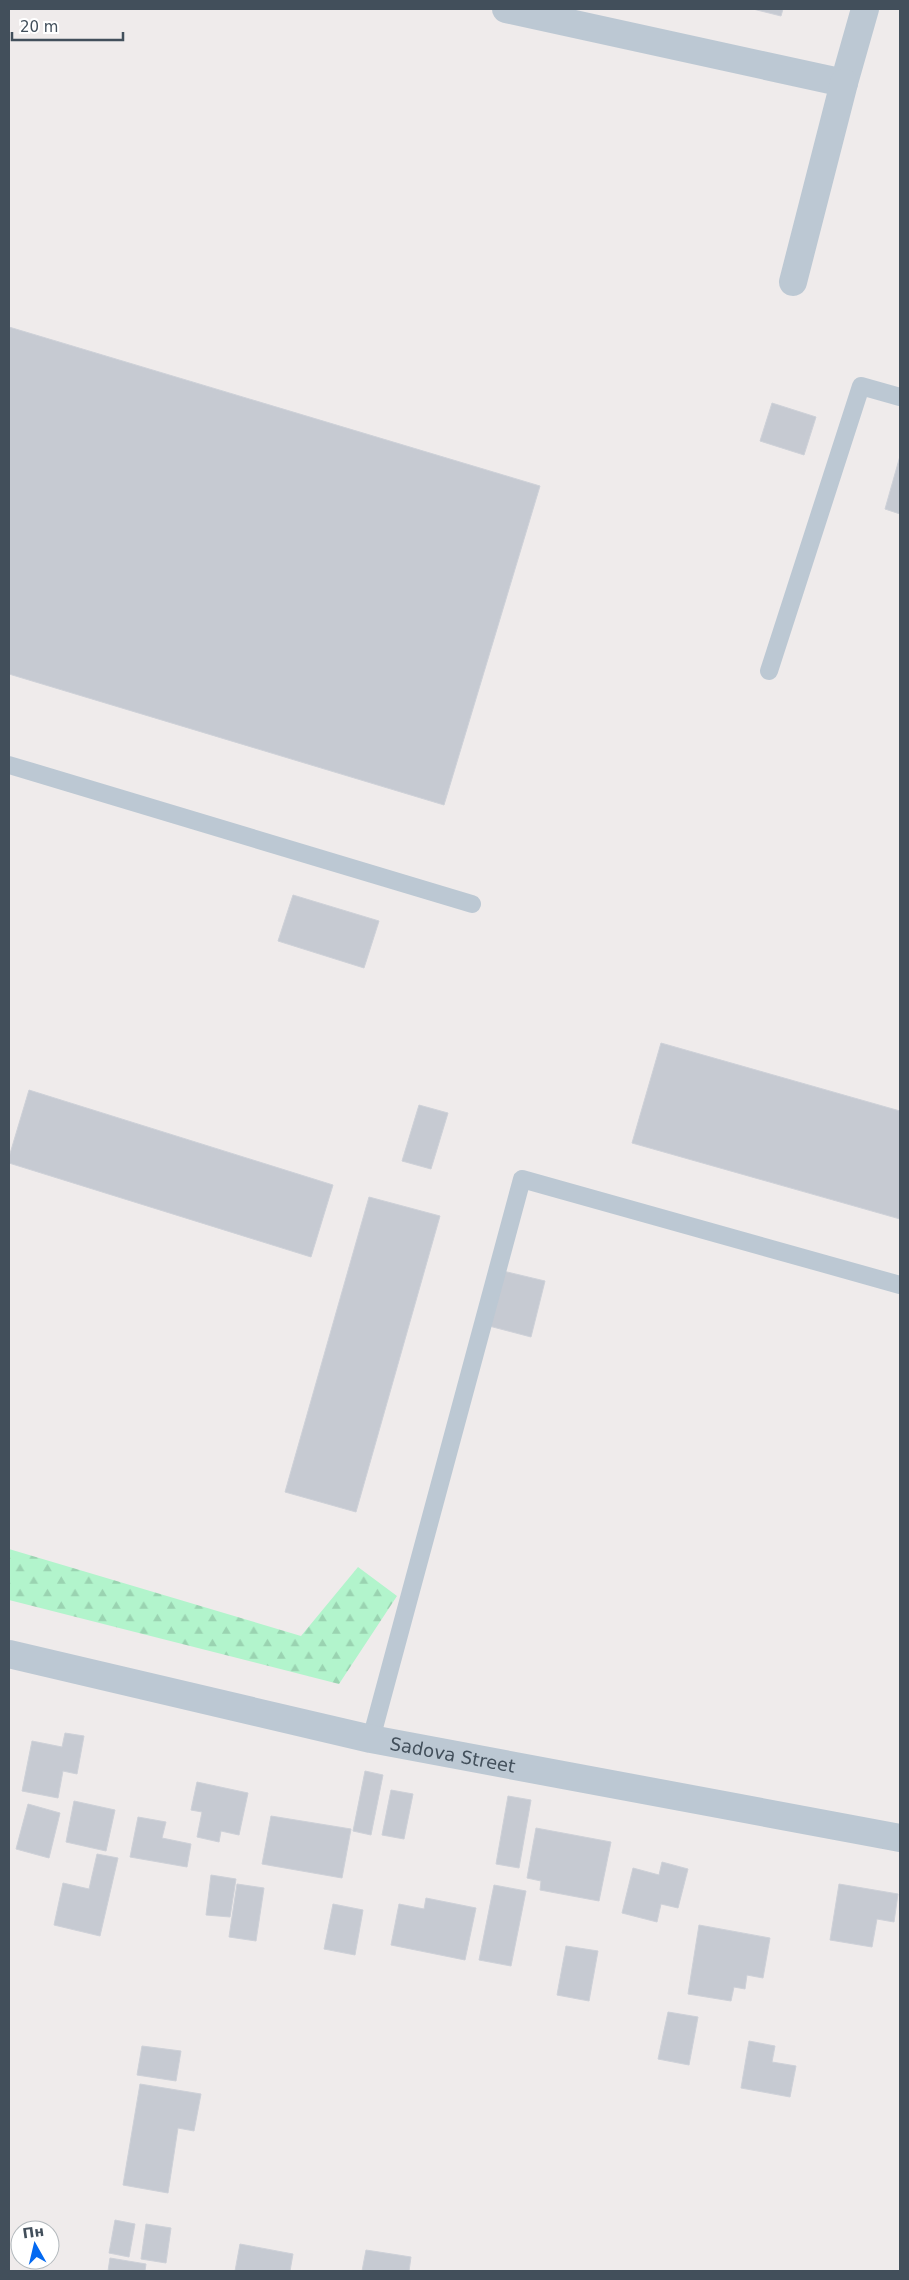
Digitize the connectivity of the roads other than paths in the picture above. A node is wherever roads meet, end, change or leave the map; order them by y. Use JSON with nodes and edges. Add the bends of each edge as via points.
{"nodes":[{"id":1,"x":506,"y":9,"type":"edge"},
{"id":2,"x":865,"y":9,"type":"edge"},
{"id":3,"x":844,"y":83,"type":"junction"},
{"id":4,"x":793,"y":282,"type":"dead end"},
{"id":5,"x":900,"y":397,"type":"edge"},
{"id":6,"x":769,"y":671,"type":"dead end"},
{"id":7,"x":9,"y":765,"type":"edge"},
{"id":8,"x":472,"y":904,"type":"dead end"},
{"id":9,"x":900,"y":1285,"type":"edge"},
{"id":10,"x":9,"y":1654,"type":"edge"},
{"id":11,"x":371,"y":1739,"type":"junction"},
{"id":12,"x":900,"y":1838,"type":"edge"}],
"edges":[{"from":1,"to":3,"type":"street"},
{"from":2,"to":3,"type":"street"},
{"from":3,"to":4,"type":"street"},
{"from":5,"to":6,"type":"lane","via":[[861,386]]},
{"from":7,"to":8,"type":"lane"},
{"from":9,"to":11,"type":"lane","via":[[522,1179]]},
{"from":10,"to":11,"type":"street","name":"Sadova Street"},
{"from":11,"to":12,"type":"street","name":"Sadova Street"}]}
